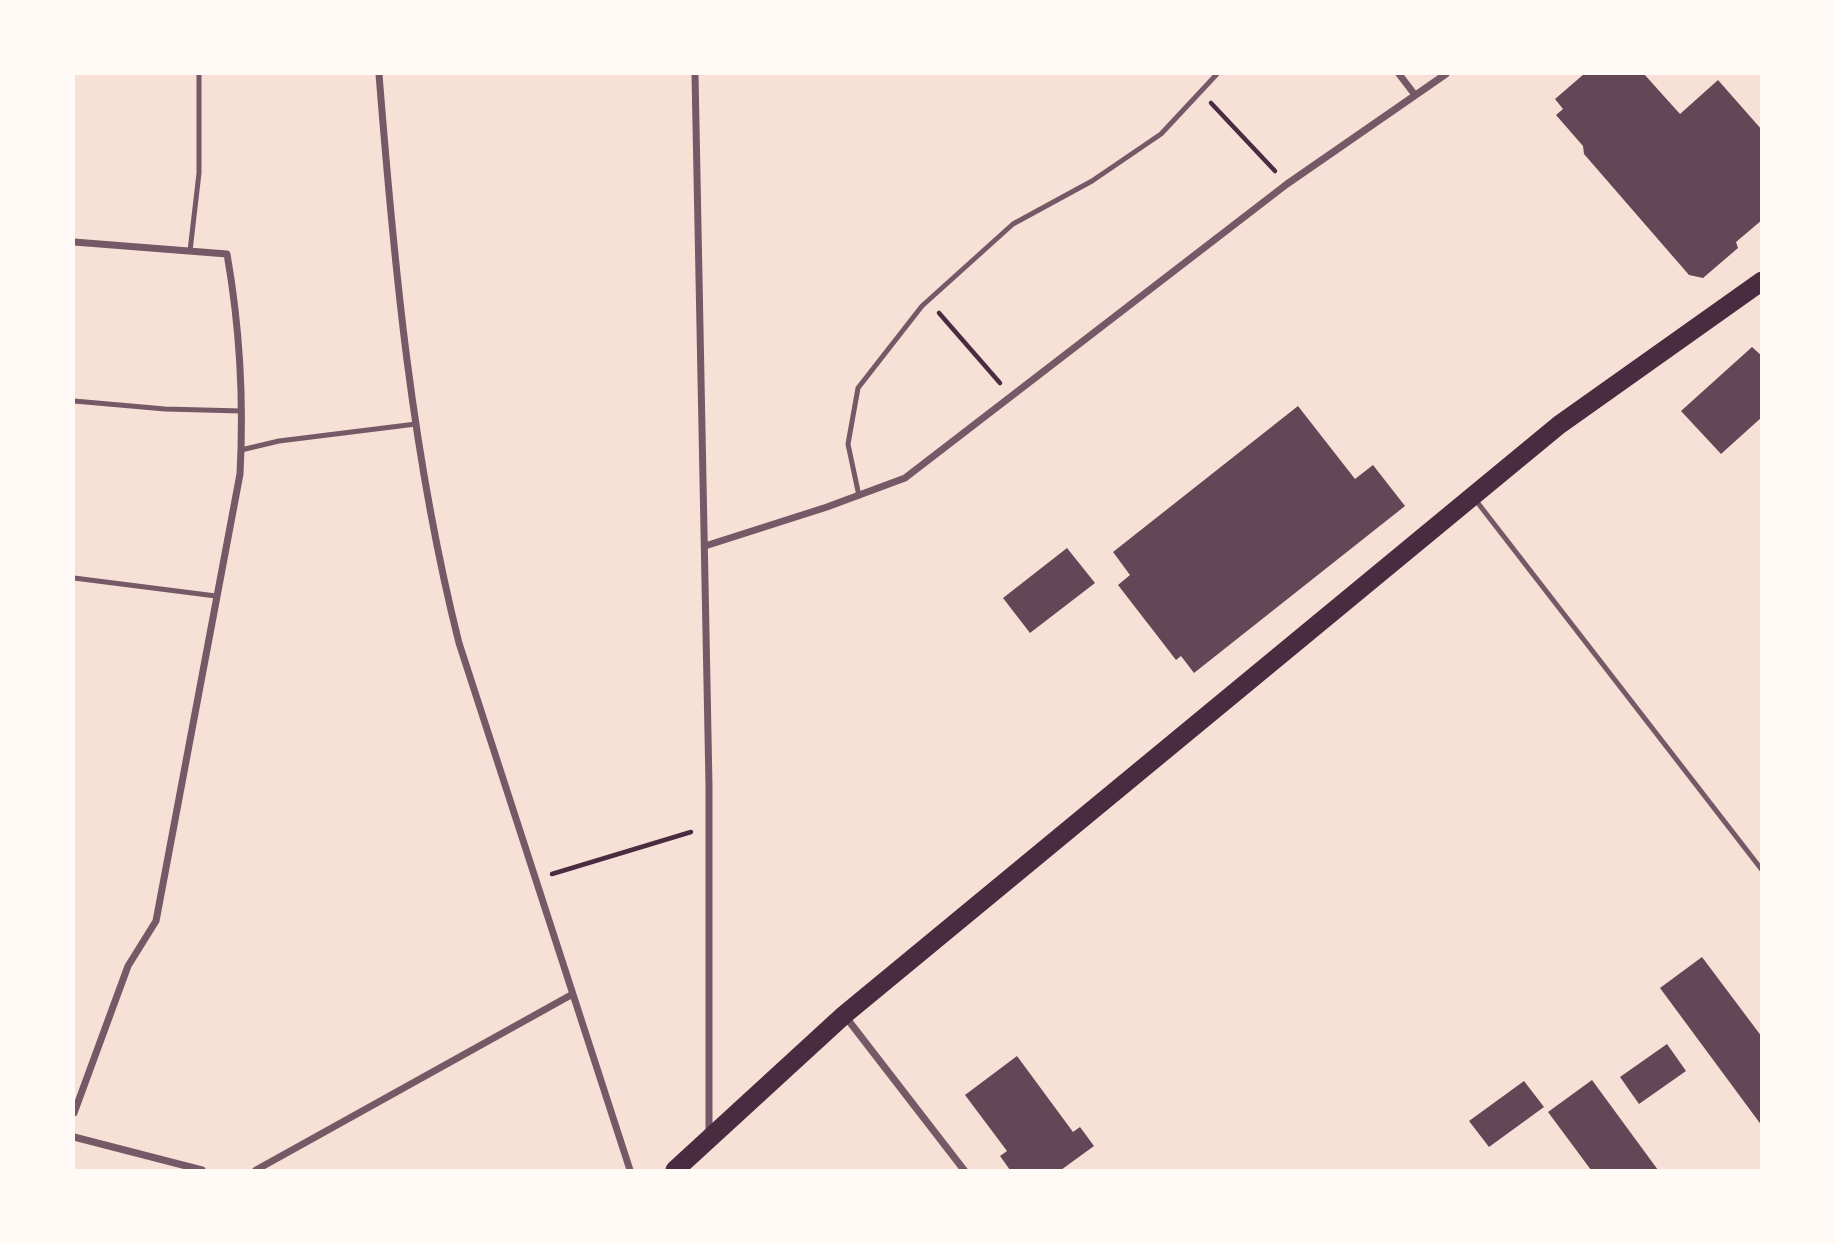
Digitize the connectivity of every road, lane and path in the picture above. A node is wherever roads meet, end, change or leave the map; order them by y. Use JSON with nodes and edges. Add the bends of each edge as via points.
{"nodes":[{"id":1,"x":199,"y":74,"type":"edge"},
{"id":2,"x":379,"y":74,"type":"edge"},
{"id":3,"x":695,"y":74,"type":"edge"},
{"id":4,"x":1217,"y":74,"type":"edge"},
{"id":5,"x":1399,"y":74,"type":"edge"},
{"id":6,"x":1446,"y":74,"type":"edge"},
{"id":7,"x":1201,"y":92,"type":"junction"},
{"id":8,"x":1415,"y":95,"type":"junction"},
{"id":9,"x":1287,"y":184,"type":"junction"},
{"id":10,"x":74,"y":242,"type":"edge"},
{"id":11,"x":190,"y":251,"type":"junction"},
{"id":12,"x":1762,"y":281,"type":"edge"},
{"id":13,"x":922,"y":306,"type":"junction"},
{"id":14,"x":1010,"y":395,"type":"junction"},
{"id":15,"x":74,"y":401,"type":"edge"},
{"id":16,"x":243,"y":411,"type":"junction"},
{"id":17,"x":416,"y":424,"type":"junction"},
{"id":18,"x":241,"y":450,"type":"junction"},
{"id":19,"x":859,"y":496,"type":"junction"},
{"id":20,"x":1472,"y":496,"type":"junction"},
{"id":21,"x":705,"y":546,"type":"junction"},
{"id":22,"x":74,"y":578,"type":"edge"},
{"id":23,"x":216,"y":596,"type":"junction"},
{"id":24,"x":709,"y":827,"type":"junction"},
{"id":25,"x":1762,"y":870,"type":"edge"},
{"id":26,"x":534,"y":880,"type":"junction"},
{"id":27,"x":570,"y":995,"type":"junction"},
{"id":28,"x":844,"y":1015,"type":"junction"},
{"id":29,"x":74,"y":1113,"type":"edge"},
{"id":30,"x":74,"y":1137,"type":"edge"},
{"id":31,"x":709,"y":1138,"type":"junction"},
{"id":32,"x":202,"y":1171,"type":"edge"},
{"id":33,"x":256,"y":1171,"type":"edge"},
{"id":34,"x":630,"y":1171,"type":"edge"},
{"id":35,"x":675,"y":1171,"type":"edge"},
{"id":36,"x":964,"y":1171,"type":"edge"}],
"edges":[{"from":1,"to":11,"type":"lane","via":[[200,173]]},
{"from":2,"to":17,"type":"street"},
{"from":3,"to":21,"type":"street"},
{"from":4,"to":7,"type":"lane"},
{"from":5,"to":8,"type":"street"},
{"from":6,"to":8,"type":"street"},
{"from":7,"to":9,"type":"path"},
{"from":7,"to":13,"type":"lane","via":[[1161,134],[1092,181],[1013,224]]},
{"from":8,"to":9,"type":"street"},
{"from":9,"to":14,"type":"street"},
{"from":10,"to":11,"type":"street"},
{"from":11,"to":16,"type":"street","via":[[227,254],[238,314]]},
{"from":12,"to":20,"type":"highway","via":[[1570,417]]},
{"from":13,"to":14,"type":"path","via":[[933,308],[953,325]]},
{"from":13,"to":19,"type":"lane","via":[[858,388],[848,444]]},
{"from":14,"to":19,"type":"street","via":[[905,478]]},
{"from":15,"to":16,"type":"lane"},
{"from":16,"to":18,"type":"street"},
{"from":17,"to":18,"type":"lane"},
{"from":17,"to":26,"type":"street","via":[[429,519],[459,643]]},
{"from":18,"to":23,"type":"street"},
{"from":19,"to":21,"type":"street"},
{"from":20,"to":25,"type":"lane"},
{"from":20,"to":28,"type":"highway"},
{"from":21,"to":24,"type":"street"},
{"from":22,"to":23,"type":"lane"},
{"from":23,"to":29,"type":"street","via":[[156,921],[128,966]]},
{"from":24,"to":26,"type":"path"},
{"from":24,"to":31,"type":"street"},
{"from":26,"to":27,"type":"street"},
{"from":27,"to":33,"type":"street"},
{"from":27,"to":34,"type":"street"},
{"from":28,"to":31,"type":"highway"},
{"from":28,"to":36,"type":"street"},
{"from":30,"to":32,"type":"street"},
{"from":31,"to":35,"type":"highway"}]}
